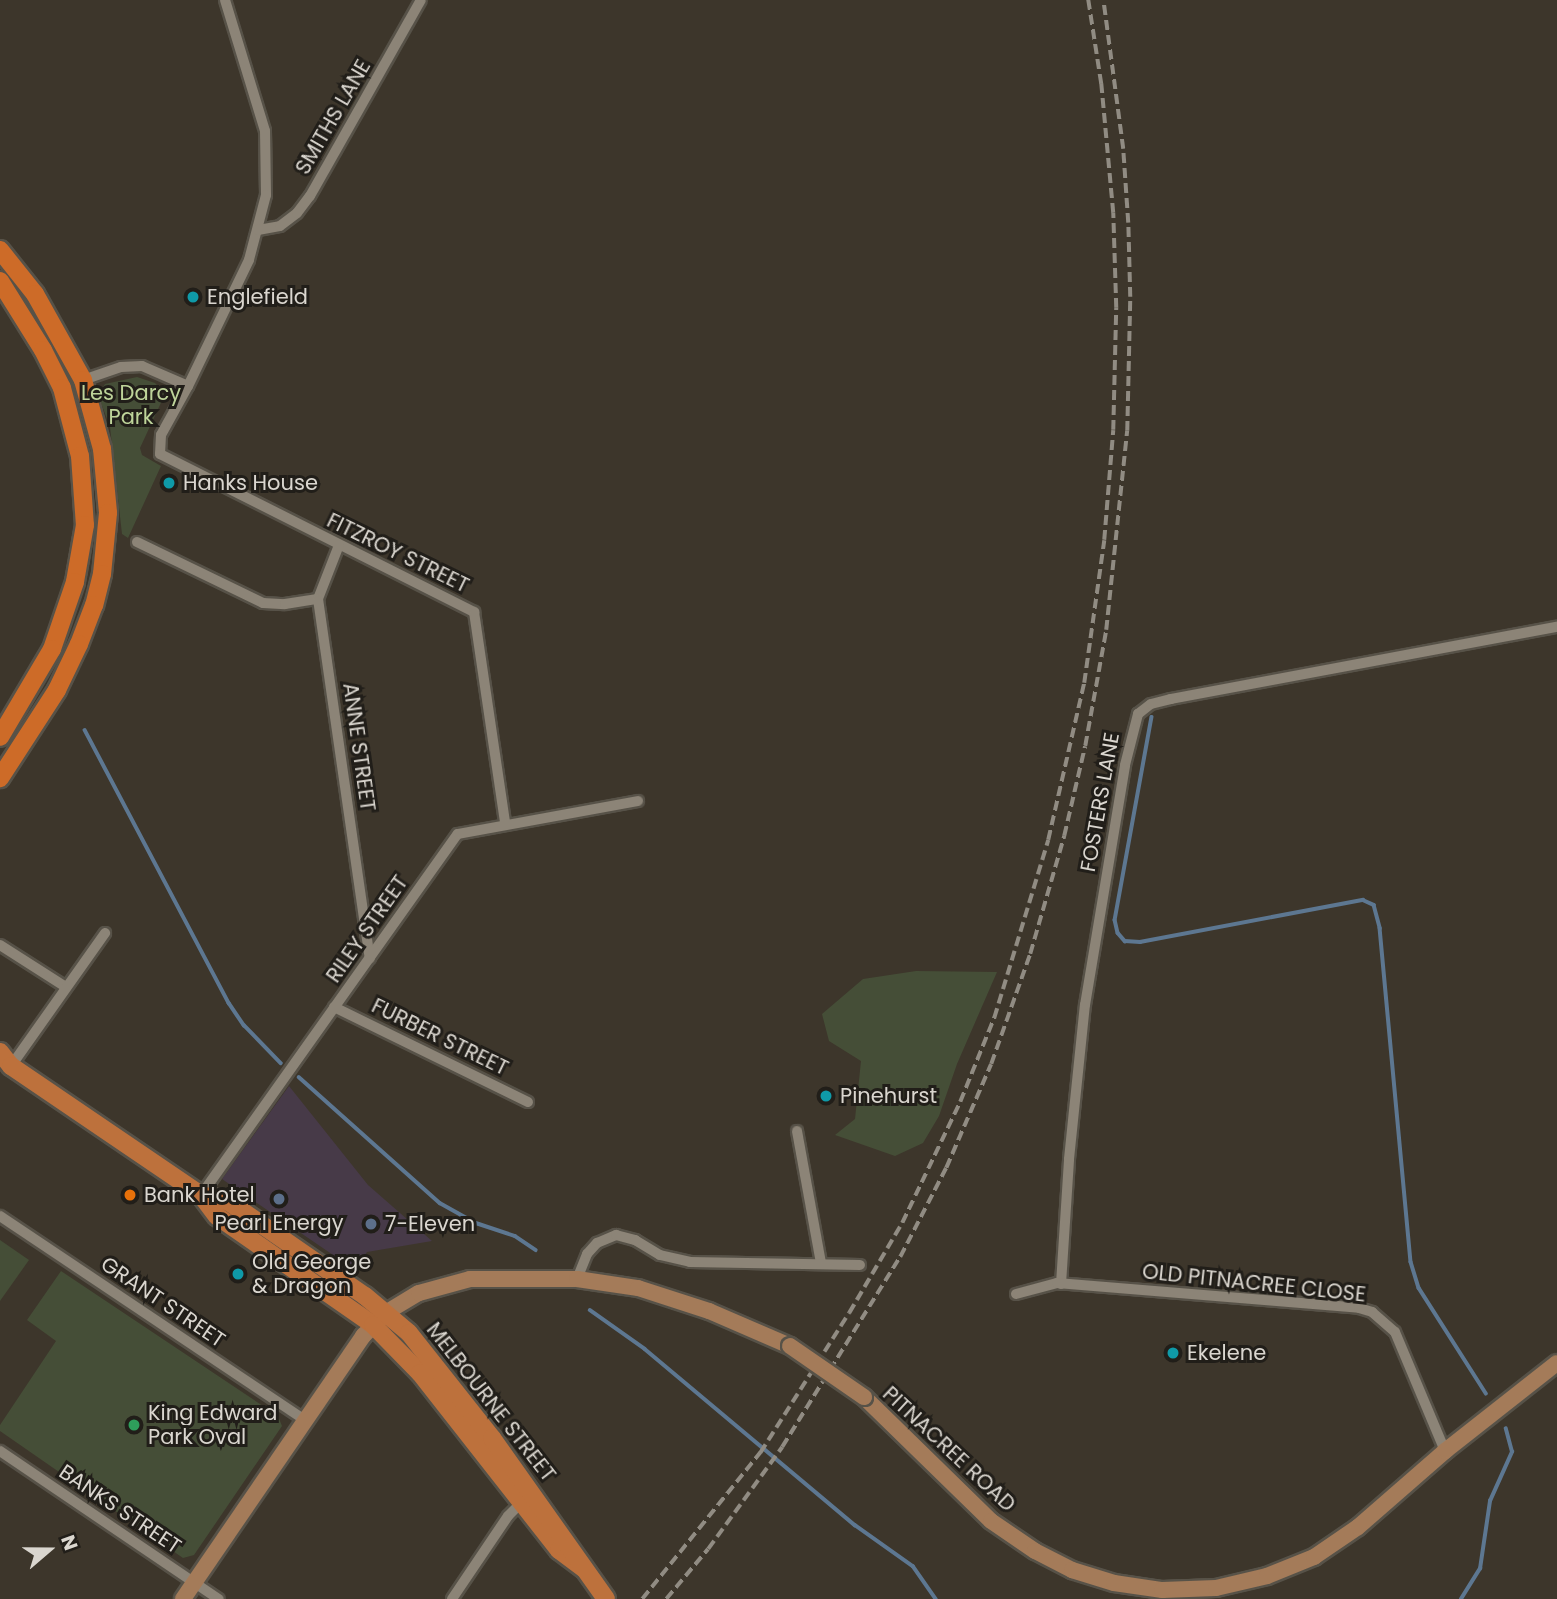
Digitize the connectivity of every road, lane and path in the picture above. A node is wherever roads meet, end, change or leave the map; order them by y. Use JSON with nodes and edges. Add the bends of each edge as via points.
{"nodes":[{"id":1,"x":225,"y":0,"type":"edge"},
{"id":2,"x":421,"y":0,"type":"edge"},
{"id":3,"x":258,"y":230,"type":"junction"},
{"id":4,"x":0,"y":250,"type":"edge"},
{"id":5,"x":0,"y":281,"type":"edge"},
{"id":6,"x":83,"y":380,"type":"junction"},
{"id":7,"x":188,"y":386,"type":"junction"},
{"id":8,"x":62,"y":388,"type":"junction"},
{"id":9,"x":137,"y":541,"type":"dead end"},
{"id":10,"x":339,"y":545,"type":"junction"},
{"id":11,"x":318,"y":599,"type":"junction"},
{"id":12,"x":1557,"y":627,"type":"edge"},
{"id":13,"x":7,"y":713,"type":"edge"},
{"id":14,"x":34,"y":728,"type":"junction"},
{"id":15,"x":0,"y":737,"type":"edge"},
{"id":16,"x":0,"y":778,"type":"edge"},
{"id":17,"x":638,"y":801,"type":"dead end"},
{"id":18,"x":505,"y":822,"type":"junction"},
{"id":19,"x":105,"y":933,"type":"dead end"},
{"id":20,"x":0,"y":945,"type":"edge"},
{"id":21,"x":370,"y":958,"type":"junction"},
{"id":22,"x":66,"y":988,"type":"junction"},
{"id":23,"x":334,"y":1007,"type":"junction"},
{"id":24,"x":4,"y":1061,"type":"edge"},
{"id":25,"x":528,"y":1102,"type":"dead end"},
{"id":26,"x":797,"y":1131,"type":"dead end"},
{"id":27,"x":201,"y":1195,"type":"junction"},
{"id":28,"x":0,"y":1216,"type":"edge"},
{"id":29,"x":821,"y":1263,"type":"junction"},
{"id":30,"x":860,"y":1265,"type":"dead end"},
{"id":31,"x":577,"y":1279,"type":"junction"},
{"id":32,"x":1061,"y":1284,"type":"junction"},
{"id":33,"x":1016,"y":1294,"type":"dead end"},
{"id":34,"x":387,"y":1312,"type":"junction"},
{"id":35,"x":373,"y":1325,"type":"junction"},
{"id":36,"x":1557,"y":1363,"type":"edge"},
{"id":37,"x":305,"y":1420,"type":"junction"},
{"id":38,"x":0,"y":1451,"type":"edge"},
{"id":39,"x":1445,"y":1451,"type":"junction"},
{"id":40,"x":526,"y":1498,"type":"junction"},
{"id":41,"x":194,"y":1582,"type":"junction"},
{"id":42,"x":183,"y":1599,"type":"edge"},
{"id":43,"x":219,"y":1599,"type":"edge"},
{"id":44,"x":452,"y":1599,"type":"edge"},
{"id":45,"x":606,"y":1599,"type":"edge"}],
"edges":[{"from":1,"to":3,"type":"street","via":[[265,131],[266,195]]},
{"from":2,"to":3,"type":"street","name":"SMITHS LANE","via":[[310,196],[279,226]]},
{"from":3,"to":7,"type":"street"},
{"from":4,"to":6,"type":"highway","via":[[35,294]]},
{"from":5,"to":8,"type":"highway"},
{"from":6,"to":7,"type":"street","via":[[121,367],[142,366]]},
{"from":6,"to":8,"type":"highway"},
{"from":6,"to":14,"type":"highway","via":[[106,480],[106,548],[91,615]]},
{"from":7,"to":10,"type":"street","name":"FITZROY STREET","via":[[161,435],[163,458]]},
{"from":8,"to":13,"type":"highway","via":[[80,456],[85,497],[81,555],[52,649]]},
{"from":9,"to":11,"type":"street","via":[[262,603]]},
{"from":10,"to":11,"type":"street","name":"ANNE STREET"},
{"from":10,"to":18,"type":"street","name":"FITZROY STREET","via":[[474,612]]},
{"from":11,"to":21,"type":"street","name":"ANNE STREET"},
{"from":12,"to":32,"type":"street","name":"FOSTERS LANE","via":[[1171,699],[1151,704],[1138,714],[1125,765],[1085,1005]]},
{"from":13,"to":14,"type":"highway"},
{"from":13,"to":15,"type":"highway"},
{"from":14,"to":16,"type":"highway"},
{"from":17,"to":18,"type":"street","name":"RILEY STREET"},
{"from":18,"to":21,"type":"street","name":"RILEY STREET","via":[[458,834]]},
{"from":19,"to":22,"type":"street"},
{"from":20,"to":22,"type":"street"},
{"from":21,"to":23,"type":"street","name":"RILEY STREET"},
{"from":22,"to":24,"type":"street"},
{"from":23,"to":25,"type":"street","name":"FURBER STREET"},
{"from":23,"to":27,"type":"street","name":"RILEY STREET"},
{"from":24,"to":27,"type":"main road","name":"MELBOURNE STREET"},
{"from":26,"to":29,"type":"street"},
{"from":27,"to":34,"type":"main road","name":"MELBOURNE STREET","via":[[229,1202]]},
{"from":27,"to":35,"type":"main road","name":"MELBOURNE STREET","via":[[217,1216]]},
{"from":28,"to":37,"type":"street","name":"GRANT STREET"},
{"from":29,"to":30,"type":"street"},
{"from":29,"to":31,"type":"street","via":[[690,1262],[616,1236],[597,1243],[587,1254]]},
{"from":31,"to":34,"type":"main road","name":"PITNACREE ROAD","via":[[470,1279],[419,1293]]},
{"from":31,"to":39,"type":"main road","name":"PITNACREE ROAD","bridge":true,"via":[[638,1288],[722,1316],[790,1346],[864,1397],[991,1521],[1072,1570],[1114,1583],[1162,1590],[1216,1588],[1267,1576],[1314,1557],[1358,1527]]},
{"from":32,"to":33,"type":"street","name":"OLD PITNACREE CLOSE"},
{"from":32,"to":39,"type":"street","name":"OLD PITNACREE CLOSE","via":[[1372,1312],[1395,1332]]},
{"from":34,"to":35,"type":"main road","name":"PITNACREE ROAD"},
{"from":34,"to":40,"type":"main road","name":"MELBOURNE STREET","via":[[447,1378]]},
{"from":35,"to":37,"type":"main road","name":"PITNACREE ROAD"},
{"from":35,"to":40,"type":"main road","name":"MELBOURNE STREET"},
{"from":36,"to":39,"type":"main road","name":"PITNACREE ROAD"},
{"from":37,"to":41,"type":"main road","name":"PITNACREE ROAD"},
{"from":38,"to":41,"type":"street","name":"BANKS STREET"},
{"from":40,"to":44,"type":"street"},
{"from":40,"to":45,"type":"main road","name":"MELBOURNE STREET","via":[[569,1542]]},
{"from":41,"to":42,"type":"main road","name":"PITNACREE ROAD"},
{"from":41,"to":43,"type":"street","name":"BANKS STREET"}]}
